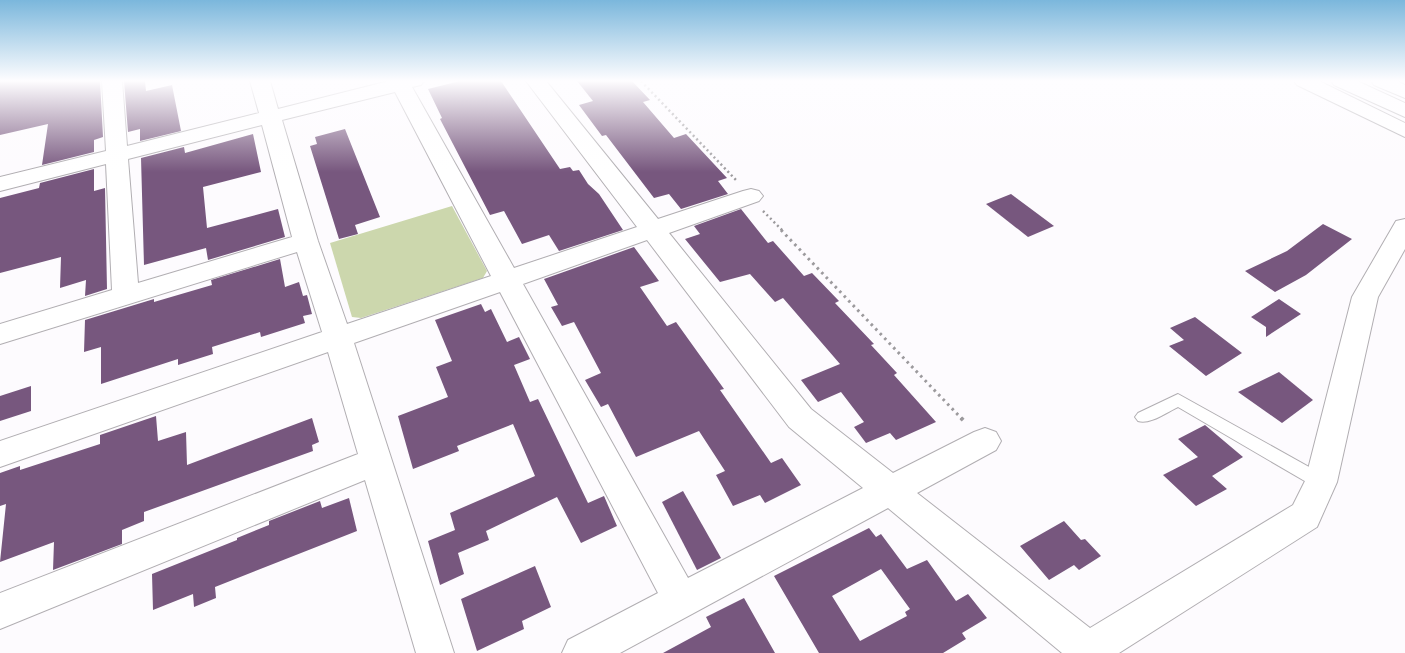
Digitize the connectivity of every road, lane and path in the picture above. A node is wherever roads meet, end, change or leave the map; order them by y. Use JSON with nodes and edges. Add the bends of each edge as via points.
{"nodes":[{"id":1,"x":113,"y":111,"type":"edge"},
{"id":2,"x":269,"y":111,"type":"edge"},
{"id":3,"x":292,"y":111,"type":"edge"},
{"id":4,"x":420,"y":111,"type":"edge"},
{"id":5,"x":560,"y":111,"type":"edge"},
{"id":6,"x":670,"y":111,"type":"edge"},
{"id":7,"x":1366,"y":111,"type":"edge"},
{"id":8,"x":271,"y":117,"type":"junction"},
{"id":9,"x":1405,"y":131,"type":"edge"},
{"id":10,"x":115,"y":155,"type":"junction"},
{"id":11,"x":0,"y":184,"type":"edge"},
{"id":12,"x":751,"y":196,"type":"junction"},
{"id":13,"x":1405,"y":227,"type":"edge"},
{"id":14,"x":651,"y":230,"type":"junction"},
{"id":15,"x":306,"y":241,"type":"junction"},
{"id":16,"x":506,"y":280,"type":"junction"},
{"id":17,"x":126,"y":296,"type":"junction"},
{"id":18,"x":0,"y":334,"type":"edge"},
{"id":19,"x":338,"y":338,"type":"junction"},
{"id":20,"x":1143,"y":417,"type":"dead end"},
{"id":21,"x":985,"y":441,"type":"joint"},
{"id":22,"x":0,"y":454,"type":"edge"},
{"id":23,"x":376,"y":461,"type":"junction"},
{"id":24,"x":1321,"y":482,"type":"junction"},
{"id":25,"x":890,"y":491,"type":"junction"},
{"id":26,"x":681,"y":602,"type":"junction"},
{"id":27,"x":0,"y":611,"type":"edge"},
{"id":28,"x":1088,"y":652,"type":"edge"},
{"id":29,"x":435,"y":653,"type":"edge"},
{"id":30,"x":581,"y":653,"type":"edge"}],
"edges":[{"from":1,"to":10,"type":"street"},
{"from":2,"to":8,"type":"street"},
{"from":3,"to":8,"type":"street"},
{"from":4,"to":16,"type":"street"},
{"from":5,"to":14,"type":"street"},
{"from":6,"to":12,"type":"path"},
{"from":7,"to":9,"type":"street"},
{"from":8,"to":10,"type":"street"},
{"from":8,"to":15,"type":"street"},
{"from":10,"to":11,"type":"street"},
{"from":10,"to":17,"type":"street"},
{"from":12,"to":14,"type":"street"},
{"from":12,"to":21,"type":"path"},
{"from":13,"to":24,"type":"street","via":[[1365,297]]},
{"from":14,"to":16,"type":"street"},
{"from":14,"to":25,"type":"street","via":[[800,418]]},
{"from":15,"to":17,"type":"street"},
{"from":15,"to":19,"type":"street"},
{"from":16,"to":19,"type":"street"},
{"from":16,"to":26,"type":"street"},
{"from":17,"to":18,"type":"street"},
{"from":19,"to":22,"type":"street"},
{"from":19,"to":23,"type":"street"},
{"from":20,"to":24,"type":"lane","via":[[1178,400]]},
{"from":21,"to":25,"type":"street"},
{"from":23,"to":27,"type":"street"},
{"from":23,"to":29,"type":"street"},
{"from":24,"to":28,"type":"street","via":[[1305,516]]},
{"from":25,"to":26,"type":"street"},
{"from":25,"to":28,"type":"street"},
{"from":26,"to":30,"type":"street"}]}
